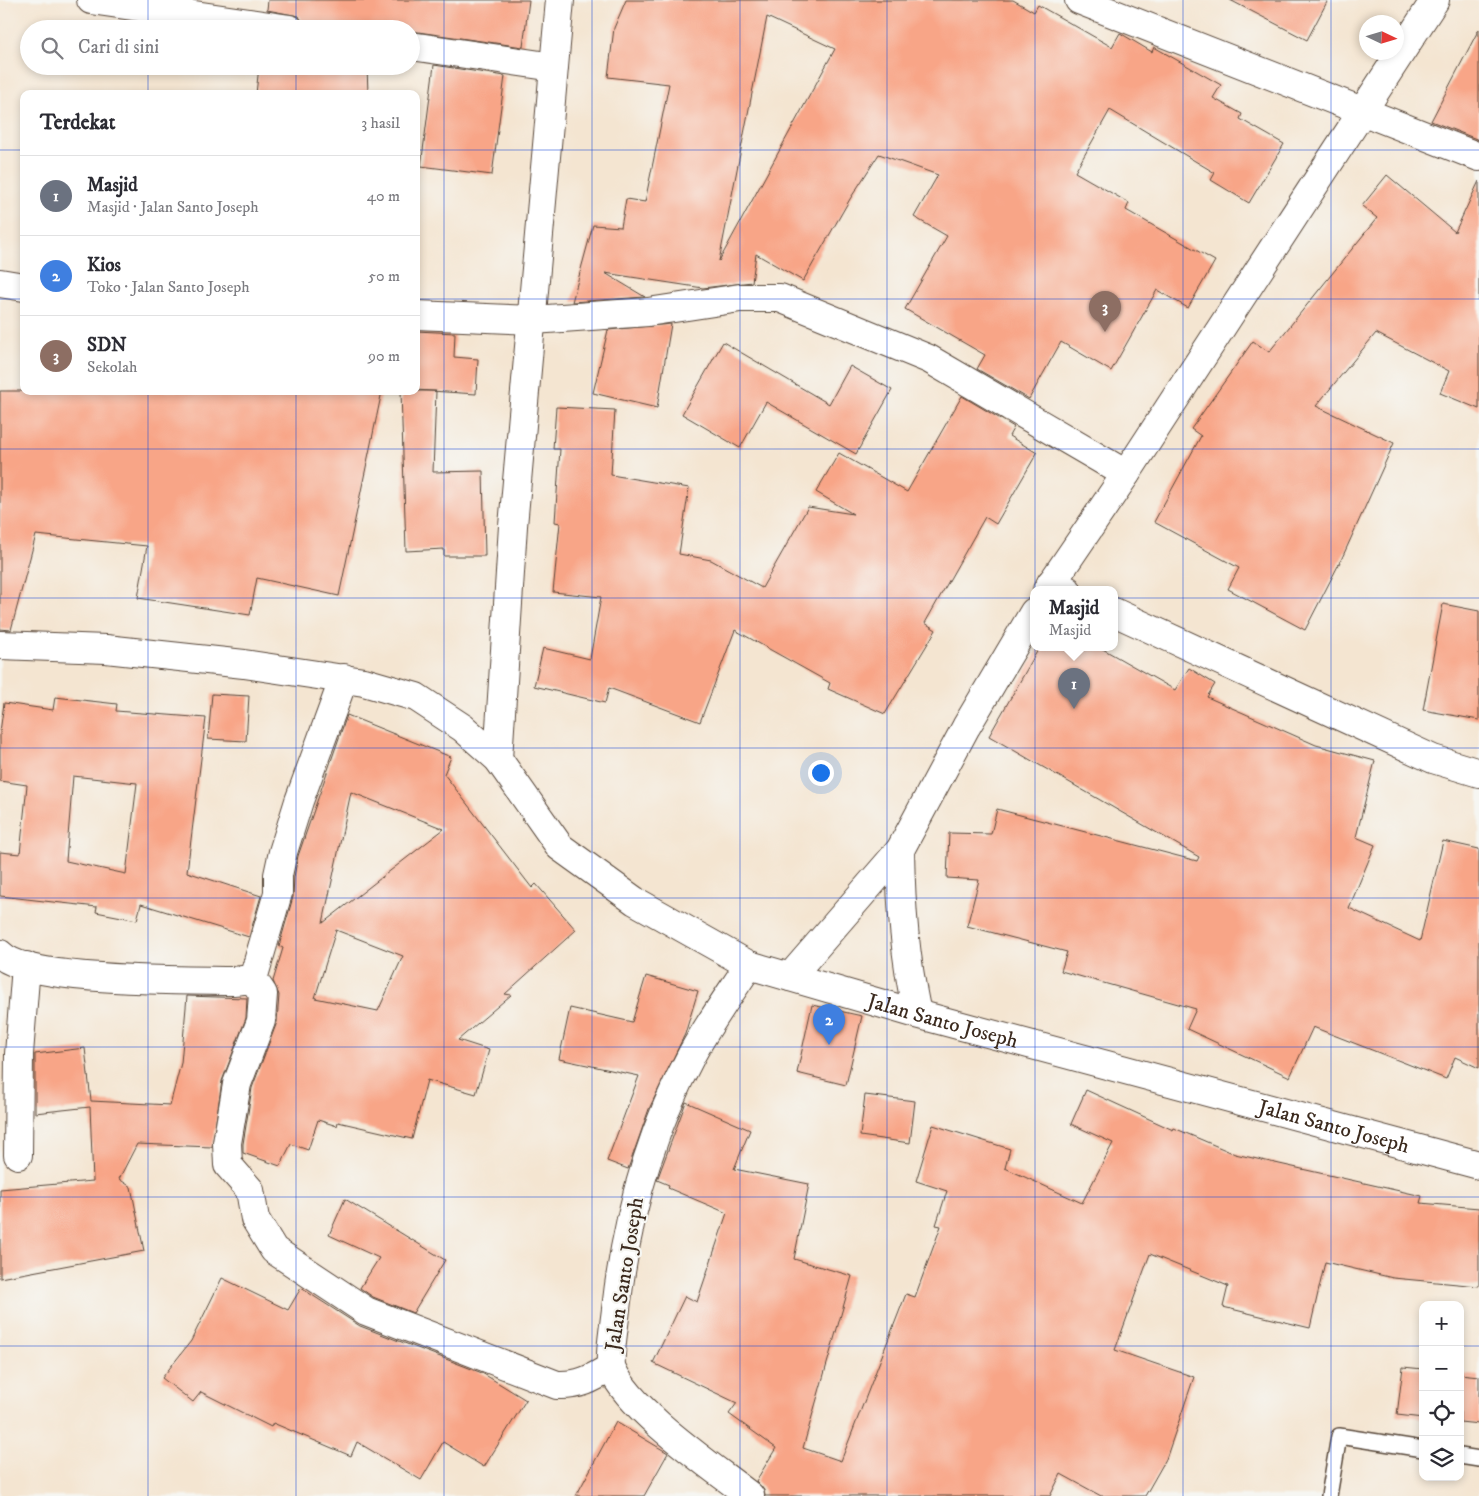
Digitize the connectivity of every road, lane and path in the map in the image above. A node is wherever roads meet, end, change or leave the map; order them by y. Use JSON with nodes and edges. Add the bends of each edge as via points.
{"nodes":[{"id":1,"x":91,"y":0,"type":"edge"},
{"id":2,"x":560,"y":0,"type":"edge"},
{"id":3,"x":1079,"y":0,"type":"edge"},
{"id":4,"x":1435,"y":0,"type":"edge"},
{"id":5,"x":228,"y":20,"type":"edge"},
{"id":6,"x":420,"y":47,"type":"edge"},
{"id":7,"x":554,"y":67,"type":"junction"},
{"id":8,"x":1363,"y":113,"type":"junction"},
{"id":9,"x":1479,"y":158,"type":"edge"},
{"id":10,"x":0,"y":283,"type":"edge"},
{"id":11,"x":20,"y":286,"type":"edge"},
{"id":12,"x":420,"y":315,"type":"edge"},
{"id":13,"x":533,"y":320,"type":"junction"},
{"id":14,"x":1126,"y":474,"type":"junction"},
{"id":15,"x":1056,"y":586,"type":"edge"},
{"id":16,"x":1118,"y":614,"type":"edge"},
{"id":17,"x":1030,"y":619,"type":"edge"},
{"id":18,"x":0,"y":645,"type":"edge"},
{"id":19,"x":344,"y":678,"type":"junction"},
{"id":20,"x":498,"y":759,"type":"junction"},
{"id":21,"x":1479,"y":773,"type":"edge"},
{"id":22,"x":900,"y":850,"type":"junction"},
{"id":23,"x":0,"y":954,"type":"edge"},
{"id":24,"x":749,"y":964,"type":"junction"},
{"id":25,"x":26,"y":966,"type":"junction"},
{"id":26,"x":790,"y":977,"type":"junction"},
{"id":27,"x":253,"y":979,"type":"junction"},
{"id":28,"x":917,"y":1014,"type":"junction"},
{"id":29,"x":18,"y":1155,"type":"dead end"},
{"id":30,"x":1479,"y":1165,"type":"edge"},
{"id":31,"x":610,"y":1368,"type":"junction"},
{"id":32,"x":1419,"y":1449,"type":"edge"},
{"id":33,"x":1464,"y":1457,"type":"edge"},
{"id":34,"x":1479,"y":1459,"type":"edge"},
{"id":35,"x":750,"y":1496,"type":"edge"},
{"id":36,"x":1329,"y":1496,"type":"edge"}],
"edges":[{"from":1,"to":5,"type":"street"},
{"from":2,"to":7,"type":"street"},
{"from":3,"to":8,"type":"street"},
{"from":4,"to":8,"type":"street"},
{"from":6,"to":7,"type":"street"},
{"from":7,"to":13,"type":"street"},
{"from":8,"to":9,"type":"street"},
{"from":8,"to":14,"type":"street"},
{"from":10,"to":11,"type":"street"},
{"from":12,"to":13,"type":"street"},
{"from":13,"to":14,"type":"street","via":[[648,312],[740,298],[780,298],[929,359]]},
{"from":13,"to":20,"type":"street","via":[[513,526]]},
{"from":14,"to":15,"type":"street"},
{"from":16,"to":21,"type":"street","via":[[1433,759]]},
{"from":17,"to":22,"type":"street","via":[[966,727]]},
{"from":18,"to":19,"type":"street","via":[[106,649]]},
{"from":19,"to":20,"type":"street","via":[[416,697],[463,728]]},
{"from":19,"to":27,"type":"street","via":[[283,852],[278,893]]},
{"from":20,"to":24,"type":"street","via":[[560,847],[635,900]]},
{"from":22,"to":26,"type":"street"},
{"from":22,"to":28,"type":"street","via":[[901,919]]},
{"from":23,"to":25,"type":"street"},
{"from":24,"to":26,"type":"street","name":"Jalan Santo Joseph"},
{"from":24,"to":31,"type":"street","name":"Jalan Santo Joseph","via":[[692,1054],[654,1138],[634,1199],[620,1272]]},
{"from":25,"to":27,"type":"street","via":[[78,977]]},
{"from":25,"to":29,"type":"street","via":[[19,1054]]},
{"from":26,"to":28,"type":"street","name":"Jalan Santo Joseph"},
{"from":27,"to":31,"type":"street","via":[[263,994],[261,1021],[237,1084],[227,1143],[228,1165],[250,1190],[255,1219],[274,1250],[366,1311],[557,1385],[575,1385]]},
{"from":28,"to":30,"type":"street","name":"Jalan Santo Joseph"},
{"from":31,"to":35,"type":"street","name":"Jalan Santo Joseph","via":[[626,1392],[678,1440]]},
{"from":32,"to":36,"type":"lane","via":[[1339,1436]]},
{"from":33,"to":34,"type":"lane"}]}
